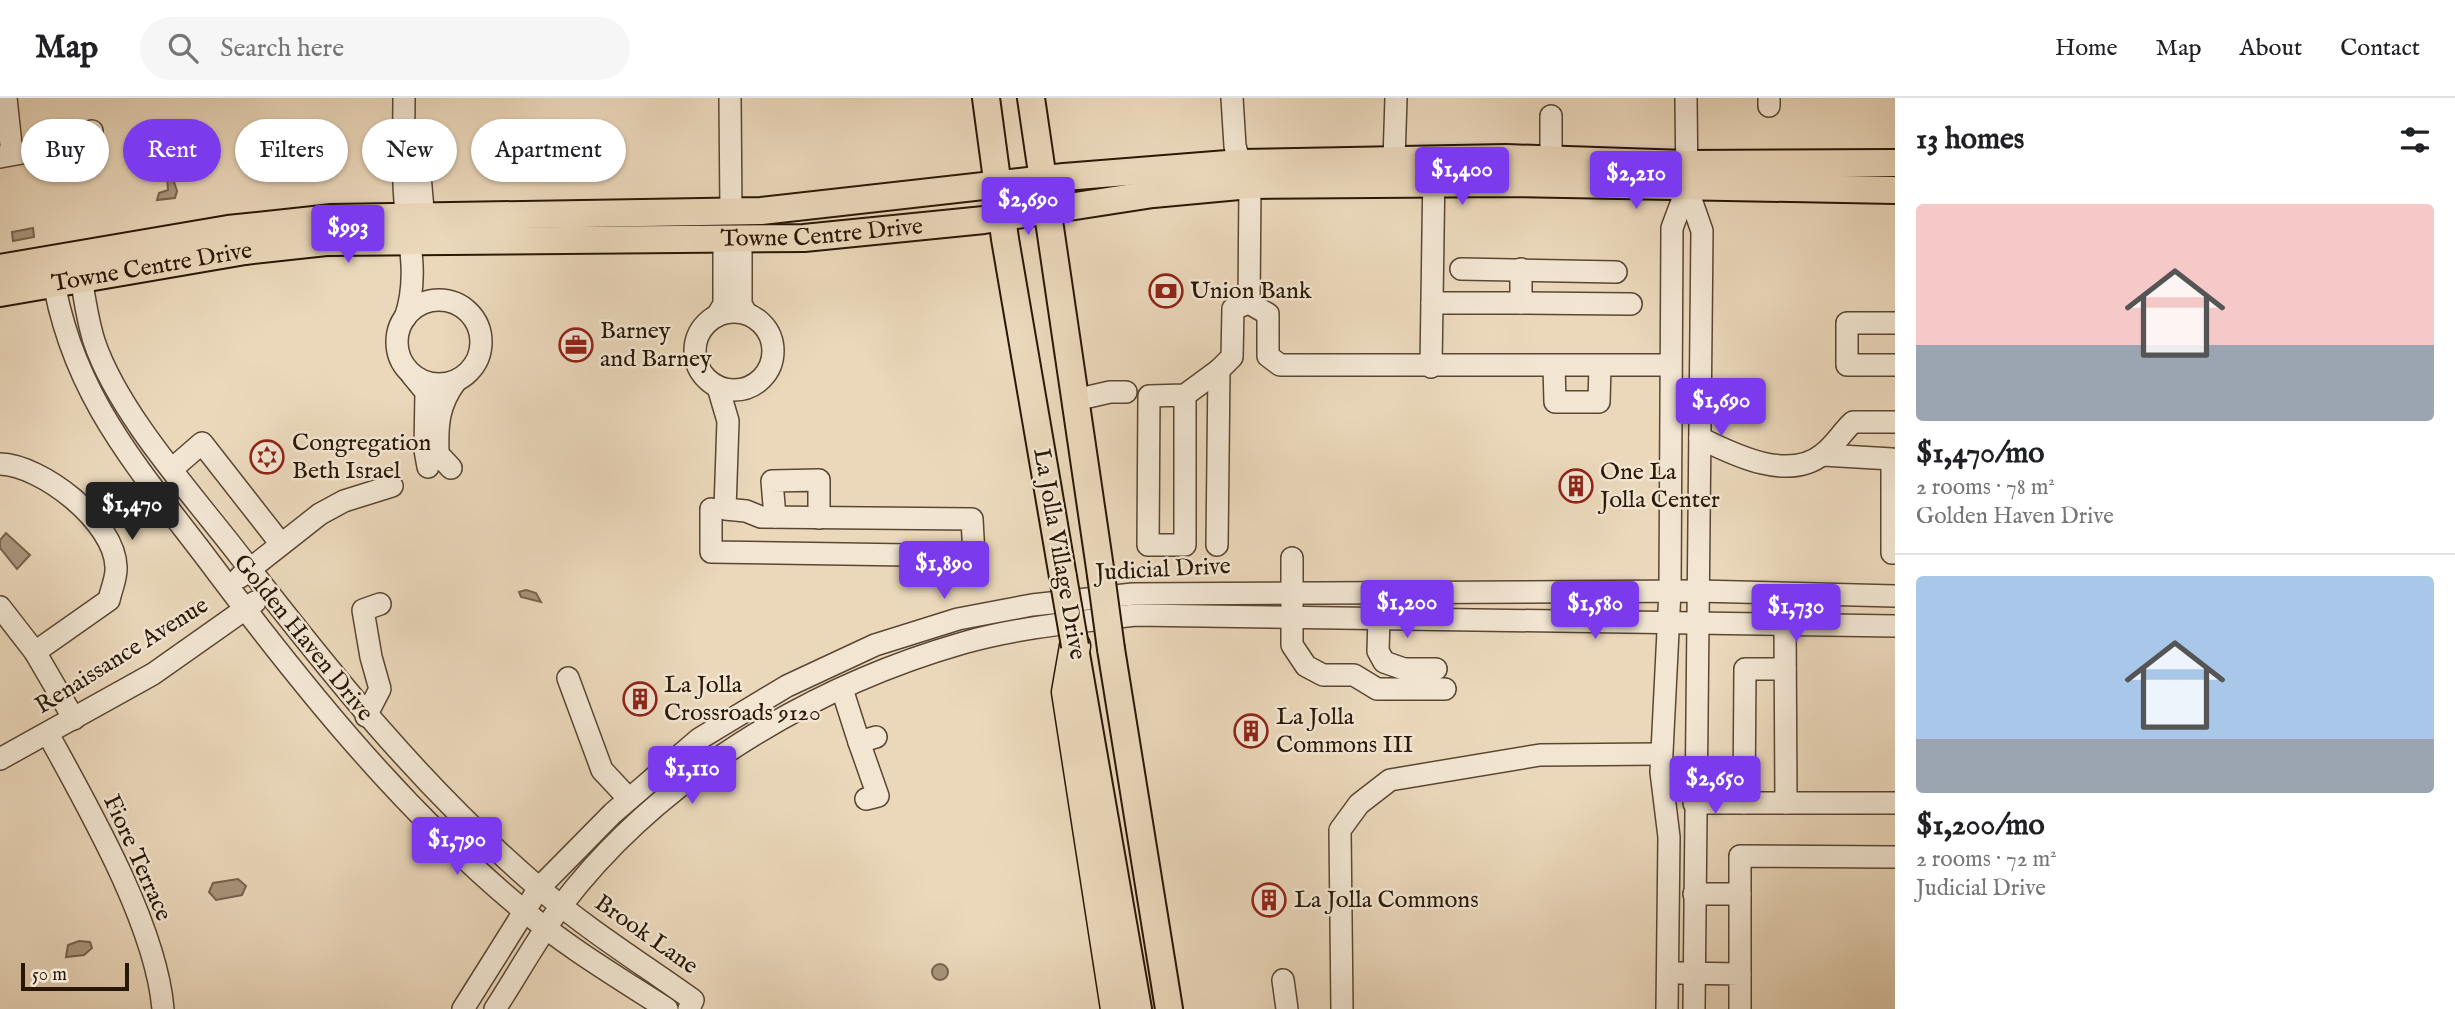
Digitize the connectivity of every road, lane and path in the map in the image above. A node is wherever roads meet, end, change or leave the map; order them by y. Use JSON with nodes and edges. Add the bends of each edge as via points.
{"nodes":[{"id":1,"x":5,"y":98,"type":"edge"},
{"id":2,"x":404,"y":98,"type":"edge"},
{"id":3,"x":416,"y":98,"type":"edge"},
{"id":4,"x":730,"y":98,"type":"edge"},
{"id":5,"x":986,"y":98,"type":"edge"},
{"id":6,"x":1031,"y":98,"type":"edge"},
{"id":7,"x":1233,"y":98,"type":"edge"},
{"id":8,"x":1396,"y":98,"type":"edge"},
{"id":9,"x":1686,"y":98,"type":"edge"},
{"id":10,"x":1551,"y":117,"type":"dead end"},
{"id":11,"x":6,"y":156,"type":"edge"},
{"id":12,"x":1551,"y":159,"type":"junction"},
{"id":13,"x":1394,"y":160,"type":"junction"},
{"id":14,"x":1895,"y":163,"type":"edge"},
{"id":15,"x":1434,"y":171,"type":"junction"},
{"id":16,"x":1245,"y":174,"type":"junction"},
{"id":17,"x":1686,"y":176,"type":"junction"},
{"id":18,"x":1042,"y":180,"type":"junction"},
{"id":19,"x":998,"y":187,"type":"junction"},
{"id":20,"x":1895,"y":190,"type":"edge"},
{"id":21,"x":867,"y":200,"type":"junction"},
{"id":22,"x":1046,"y":211,"type":"junction"},
{"id":23,"x":731,"y":212,"type":"junction"},
{"id":24,"x":1002,"y":217,"type":"junction"},
{"id":25,"x":417,"y":230,"type":"junction"},
{"id":26,"x":732,"y":239,"type":"junction"},
{"id":27,"x":79,"y":267,"type":"junction"},
{"id":28,"x":0,"y":268,"type":"edge"},
{"id":29,"x":1461,"y":269,"type":"dead end"},
{"id":30,"x":1521,"y":269,"type":"junction"},
{"id":31,"x":52,"y":271,"type":"junction"},
{"id":32,"x":1616,"y":272,"type":"dead end"},
{"id":33,"x":0,"y":293,"type":"edge"},
{"id":34,"x":443,"y":300,"type":"junction"},
{"id":35,"x":1249,"y":303,"type":"junction"},
{"id":36,"x":1432,"y":303,"type":"junction"},
{"id":37,"x":1521,"y":303,"type":"junction"},
{"id":38,"x":1631,"y":304,"type":"dead end"},
{"id":39,"x":746,"y":313,"type":"junction"},
{"id":40,"x":717,"y":316,"type":"junction"},
{"id":41,"x":405,"y":318,"type":"junction"},
{"id":42,"x":1895,"y":323,"type":"edge"},
{"id":43,"x":1670,"y":365,"type":"junction"},
{"id":44,"x":1895,"y":365,"type":"edge"},
{"id":45,"x":1554,"y":366,"type":"junction"},
{"id":46,"x":1600,"y":366,"type":"junction"},
{"id":47,"x":1431,"y":367,"type":"junction"},
{"id":48,"x":407,"y":368,"type":"junction"},
{"id":49,"x":1219,"y":370,"type":"junction"},
{"id":50,"x":456,"y":381,"type":"junction"},
{"id":51,"x":756,"y":384,"type":"junction"},
{"id":52,"x":718,"y":387,"type":"junction"},
{"id":53,"x":1126,"y":392,"type":"dead end"},
{"id":54,"x":1185,"y":395,"type":"junction"},
{"id":55,"x":1075,"y":400,"type":"junction"},
{"id":56,"x":1895,"y":422,"type":"edge"},
{"id":57,"x":1700,"y":438,"type":"junction"},
{"id":58,"x":1823,"y":455,"type":"junction"},
{"id":59,"x":0,"y":464,"type":"edge"},
{"id":60,"x":428,"y":467,"type":"dead end"},
{"id":61,"x":451,"y":468,"type":"dead end"},
{"id":62,"x":172,"y":469,"type":"junction"},
{"id":63,"x":392,"y":486,"type":"dead end"},
{"id":64,"x":728,"y":509,"type":"junction"},
{"id":65,"x":775,"y":517,"type":"junction"},
{"id":66,"x":819,"y":518,"type":"junction"},
{"id":67,"x":281,"y":544,"type":"junction"},
{"id":68,"x":1217,"y":545,"type":"dead end"},
{"id":69,"x":1895,"y":553,"type":"edge"},
{"id":70,"x":1292,"y":558,"type":"dead end"},
{"id":71,"x":250,"y":569,"type":"junction"},
{"id":72,"x":228,"y":587,"type":"junction"},
{"id":73,"x":1698,"y":591,"type":"junction"},
{"id":74,"x":1292,"y":592,"type":"junction"},
{"id":75,"x":1670,"y":592,"type":"junction"},
{"id":76,"x":269,"y":593,"type":"junction"},
{"id":77,"x":1895,"y":596,"type":"edge"},
{"id":78,"x":380,"y":604,"type":"dead end"},
{"id":79,"x":0,"y":607,"type":"edge"},
{"id":80,"x":245,"y":610,"type":"junction"},
{"id":81,"x":1292,"y":618,"type":"junction"},
{"id":82,"x":1379,"y":618,"type":"junction"},
{"id":83,"x":1668,"y":621,"type":"junction"},
{"id":84,"x":1697,"y":622,"type":"junction"},
{"id":85,"x":1785,"y":623,"type":"junction"},
{"id":86,"x":1895,"y":626,"type":"edge"},
{"id":87,"x":1075,"y":646,"type":"junction"},
{"id":88,"x":34,"y":652,"type":"junction"},
{"id":89,"x":1436,"y":669,"type":"dead end"},
{"id":90,"x":1785,"y":669,"type":"junction"},
{"id":91,"x":568,"y":678,"type":"dead end"},
{"id":92,"x":842,"y":689,"type":"junction"},
{"id":93,"x":1445,"y":690,"type":"dead end"},
{"id":94,"x":366,"y":716,"type":"junction"},
{"id":95,"x":74,"y":719,"type":"junction"},
{"id":96,"x":48,"y":734,"type":"junction"},
{"id":97,"x":1661,"y":754,"type":"junction"},
{"id":98,"x":0,"y":759,"type":"edge"},
{"id":99,"x":629,"y":799,"type":"junction"},
{"id":100,"x":866,"y":799,"type":"dead end"},
{"id":101,"x":1694,"y":803,"type":"junction"},
{"id":102,"x":1744,"y":803,"type":"junction"},
{"id":103,"x":1786,"y":803,"type":"junction"},
{"id":104,"x":1895,"y":803,"type":"edge"},
{"id":105,"x":1895,"y":857,"type":"edge"},
{"id":106,"x":539,"y":888,"type":"junction"},
{"id":107,"x":1694,"y":894,"type":"junction"},
{"id":108,"x":1740,"y":894,"type":"junction"},
{"id":109,"x":561,"y":906,"type":"junction"},
{"id":110,"x":523,"y":910,"type":"junction"},
{"id":111,"x":546,"y":928,"type":"junction"},
{"id":112,"x":1667,"y":974,"type":"junction"},
{"id":113,"x":1694,"y":974,"type":"junction"},
{"id":114,"x":1740,"y":974,"type":"junction"},
{"id":115,"x":1283,"y":980,"type":"dead end"},
{"id":116,"x":163,"y":1009,"type":"edge"},
{"id":117,"x":463,"y":1009,"type":"edge"},
{"id":118,"x":495,"y":1009,"type":"edge"},
{"id":119,"x":667,"y":1009,"type":"edge"},
{"id":120,"x":689,"y":1009,"type":"edge"},
{"id":121,"x":1116,"y":1009,"type":"edge"},
{"id":122,"x":1138,"y":1009,"type":"edge"},
{"id":123,"x":1169,"y":1009,"type":"edge"},
{"id":124,"x":1287,"y":1009,"type":"edge"},
{"id":125,"x":1342,"y":1009,"type":"edge"},
{"id":126,"x":1667,"y":1009,"type":"edge"},
{"id":127,"x":1694,"y":1009,"type":"edge"},
{"id":128,"x":1740,"y":1009,"type":"edge"}],
"edges":[{"from":1,"to":11,"type":"street"},
{"from":2,"to":25,"type":"street","via":[[405,200]]},
{"from":3,"to":25,"type":"street"},
{"from":4,"to":23,"type":"street"},
{"from":5,"to":19,"type":"main road","name":"La Jolla Village Drive"},
{"from":6,"to":18,"type":"main road","name":"La Jolla Village Drive"},
{"from":7,"to":16,"type":"street","via":[[1235,146]]},
{"from":8,"to":13,"type":"street"},
{"from":9,"to":17,"type":"street"},
{"from":10,"to":12,"type":"street"},
{"from":12,"to":15,"type":"main road","name":"Towne Centre Drive"},
{"from":12,"to":17,"type":"main road","name":"Towne Centre Drive"},
{"from":13,"to":15,"type":"main road","name":"Towne Centre Drive"},
{"from":13,"to":16,"type":"main road","name":"Towne Centre Drive"},
{"from":14,"to":17,"type":"main road","name":"Towne Centre Drive"},
{"from":15,"to":16,"type":"main road","name":"Towne Centre Drive"},
{"from":15,"to":17,"type":"main road","name":"Towne Centre Drive"},
{"from":15,"to":36,"type":"street"},
{"from":16,"to":18,"type":"main road","name":"Towne Centre Drive"},
{"from":16,"to":22,"type":"main road","name":"Towne Centre Drive","via":[[1201,188]]},
{"from":16,"to":35,"type":"street"},
{"from":17,"to":20,"type":"main road","name":"Towne Centre Drive"},
{"from":17,"to":43,"type":"street","via":[[1672,228]]},
{"from":17,"to":57,"type":"street","via":[[1702,231]]},
{"from":18,"to":19,"type":"main road","name":"Towne Centre Drive"},
{"from":18,"to":22,"type":"main road","name":"La Jolla Village Drive"},
{"from":19,"to":21,"type":"main road","name":"Towne Centre Drive"},
{"from":19,"to":24,"type":"main road","name":"La Jolla Village Drive"},
{"from":21,"to":23,"type":"main road","name":"Towne Centre Drive"},
{"from":21,"to":26,"type":"main road","via":[[825,218],[744,228]]},
{"from":22,"to":24,"type":"main road","name":"Towne Centre Drive"},
{"from":22,"to":55,"type":"main road","name":"La Jolla Village Drive"},
{"from":23,"to":25,"type":"main road","name":"Towne Centre Drive"},
{"from":24,"to":26,"type":"main road","name":"Towne Centre Drive","via":[[803,238]]},
{"from":24,"to":87,"type":"main road","name":"La Jolla Village Drive","bridge":true},
{"from":25,"to":26,"type":"main road","name":"Towne Centre Drive"},
{"from":25,"to":27,"type":"main road","name":"Towne Centre Drive","via":[[332,218],[279,222]]},
{"from":25,"to":34,"type":"street","via":[[427,286]]},
{"from":25,"to":41,"type":"street","via":[[413,291]]},
{"from":26,"to":39,"type":"street"},
{"from":26,"to":40,"type":"street","via":[[724,304]]},
{"from":27,"to":31,"type":"main road","name":"Towne Centre Drive"},
{"from":27,"to":62,"type":"street","name":"Golden Haven Drive","via":[[95,344],[124,401]]},
{"from":28,"to":31,"type":"main road","name":"Towne Centre Drive"},
{"from":29,"to":30,"type":"street"},
{"from":30,"to":32,"type":"street"},
{"from":30,"to":37,"type":"street"},
{"from":31,"to":33,"type":"main road","name":"Towne Centre Drive"},
{"from":31,"to":72,"type":"street","name":"Golden Haven Drive","via":[[64,330],[103,419]]},
{"from":34,"to":41,"type":"street","via":[[418,306]]},
{"from":34,"to":50,"type":"street","via":[[466,309],[479,329],[480,354],[475,365]]},
{"from":35,"to":47,"type":"street","via":[[1268,314],[1268,356],[1280,365]]},
{"from":35,"to":49,"type":"street","via":[[1233,309],[1232,358]]},
{"from":36,"to":37,"type":"street"},
{"from":36,"to":47,"type":"street"},
{"from":37,"to":38,"type":"street"},
{"from":39,"to":40,"type":"street"},
{"from":39,"to":51,"type":"street","via":[[771,337],[769,370]]},
{"from":40,"to":52,"type":"street","via":[[702,327],[694,354],[702,374]]},
{"from":41,"to":48,"type":"street","via":[[397,338]]},
{"from":42,"to":44,"type":"street","via":[[1847,323],[1847,365]]},
{"from":43,"to":46,"type":"street"},
{"from":43,"to":75,"type":"street"},
{"from":45,"to":46,"type":"street"},
{"from":45,"to":46,"type":"street","via":[[1555,402],[1599,401]]},
{"from":45,"to":47,"type":"street"},
{"from":48,"to":50,"type":"street","via":[[435,384]]},
{"from":48,"to":60,"type":"street","via":[[426,393]]},
{"from":49,"to":54,"type":"street"},
{"from":49,"to":68,"type":"street"},
{"from":50,"to":61,"type":"street","via":[[444,396],[437,421],[438,454]]},
{"from":51,"to":52,"type":"street","via":[[732,390]]},
{"from":51,"to":64,"type":"street","via":[[741,409],[739,495]]},
{"from":52,"to":64,"type":"street","via":[[728,421]]},
{"from":53,"to":55,"type":"street"},
{"from":54,"to":54,"type":"street","via":[[1149,396],[1148,545],[1185,545]]},
{"from":55,"to":123,"type":"main road","name":"La Jolla Village Drive","bridge":true},
{"from":56,"to":58,"type":"street","via":[[1853,422]]},
{"from":57,"to":58,"type":"street","via":[[1771,464],[1795,466]]},
{"from":57,"to":73,"type":"street"},
{"from":58,"to":69,"type":"street","via":[[1892,459]]},
{"from":59,"to":88,"type":"street","via":[[29,472],[72,499],[110,541],[117,568],[109,600]]},
{"from":62,"to":67,"type":"street","via":[[202,443]]},
{"from":62,"to":71,"type":"street","name":"Golden Haven Drive"},
{"from":63,"to":67,"type":"street","via":[[344,501]]},
{"from":64,"to":65,"type":"street"},
{"from":64,"to":66,"type":"street","via":[[711,552],[974,556],[972,519]]},
{"from":65,"to":66,"type":"street"},
{"from":65,"to":66,"type":"street","via":[[772,481],[819,480]]},
{"from":67,"to":71,"type":"street"},
{"from":70,"to":74,"type":"street"},
{"from":71,"to":72,"type":"street"},
{"from":71,"to":76,"type":"street","name":"Golden Haven Drive"},
{"from":72,"to":80,"type":"street","name":"Golden Haven Drive"},
{"from":73,"to":75,"type":"street","name":"Judicial Drive"},
{"from":73,"to":77,"type":"street","name":"Judicial Drive"},
{"from":73,"to":84,"type":"street"},
{"from":74,"to":75,"type":"street","name":"Judicial Drive"},
{"from":74,"to":81,"type":"street"},
{"from":74,"to":99,"type":"street","name":"Judicial Drive","via":[[1133,594],[958,618],[875,645],[786,686],[699,739]]},
{"from":75,"to":83,"type":"street"},
{"from":76,"to":80,"type":"street","name":"Renaissance Avenue"},
{"from":76,"to":94,"type":"street","name":"Golden Haven Drive"},
{"from":78,"to":94,"type":"street","via":[[363,610],[380,689]]},
{"from":79,"to":88,"type":"street"},
{"from":80,"to":95,"type":"street","name":"Renaissance Avenue","via":[[153,674]]},
{"from":80,"to":110,"type":"street","name":"Golden Haven Drive","via":[[380,774]]},
{"from":81,"to":82,"type":"street","name":"Judicial Drive"},
{"from":81,"to":92,"type":"street","name":"Judicial Drive","via":[[1136,615],[1035,627],[963,643]]},
{"from":81,"to":93,"type":"street","via":[[1292,645],[1307,666],[1323,675],[1354,675],[1377,689]]},
{"from":82,"to":83,"type":"street","name":"Judicial Drive"},
{"from":82,"to":89,"type":"street","via":[[1378,651],[1384,662],[1404,669]]},
{"from":83,"to":84,"type":"street","name":"Judicial Drive"},
{"from":83,"to":97,"type":"street"},
{"from":84,"to":85,"type":"street","name":"Judicial Drive"},
{"from":84,"to":101,"type":"street"},
{"from":85,"to":86,"type":"street","name":"Judicial Drive"},
{"from":85,"to":90,"type":"street"},
{"from":87,"to":121,"type":"highway","via":[[1067,692]]},
{"from":87,"to":122,"type":"main road","name":"La Jolla Village Drive"},
{"from":88,"to":95,"type":"street"},
{"from":90,"to":102,"type":"street","via":[[1745,669]]},
{"from":90,"to":103,"type":"street"},
{"from":91,"to":99,"type":"street","via":[[602,770]]},
{"from":92,"to":100,"type":"street","via":[[868,739],[878,796]]},
{"from":92,"to":109,"type":"street","name":"Judicial Drive","via":[[798,709],[714,760],[631,831]]},
{"from":94,"to":106,"type":"street","name":"Golden Haven Drive","via":[[467,824]]},
{"from":95,"to":96,"type":"street","name":"Renaissance Avenue"},
{"from":96,"to":98,"type":"street","name":"Renaissance Avenue"},
{"from":96,"to":116,"type":"street","name":"Fiore Terrace","via":[[118,868],[149,948]]},
{"from":97,"to":112,"type":"street","via":[[1669,837]]},
{"from":97,"to":125,"type":"street","via":[[1540,755],[1390,780],[1359,804],[1340,830]]},
{"from":99,"to":106,"type":"street","name":"Judicial Drive"},
{"from":101,"to":102,"type":"street"},
{"from":101,"to":107,"type":"street"},
{"from":102,"to":103,"type":"street"},
{"from":103,"to":104,"type":"street"},
{"from":105,"to":108,"type":"street","via":[[1740,856]]},
{"from":106,"to":109,"type":"street","name":"Golden Haven Drive"},
{"from":106,"to":110,"type":"street","name":"Judicial Drive"},
{"from":107,"to":108,"type":"street"},
{"from":107,"to":113,"type":"street"},
{"from":108,"to":114,"type":"street"},
{"from":109,"to":111,"type":"street","name":"Judicial Drive"},
{"from":109,"to":120,"type":"street","name":"Brook Lane","via":[[693,1000]]},
{"from":110,"to":111,"type":"street","name":"Golden Haven Drive"},
{"from":110,"to":117,"type":"street","name":"Judicial Drive"},
{"from":111,"to":118,"type":"street","name":"Judicial Drive"},
{"from":111,"to":119,"type":"street","name":"Brook Lane"},
{"from":112,"to":113,"type":"street"},
{"from":112,"to":126,"type":"street"},
{"from":113,"to":114,"type":"street"},
{"from":113,"to":127,"type":"street"},
{"from":114,"to":128,"type":"street"},
{"from":115,"to":124,"type":"street"}]}
